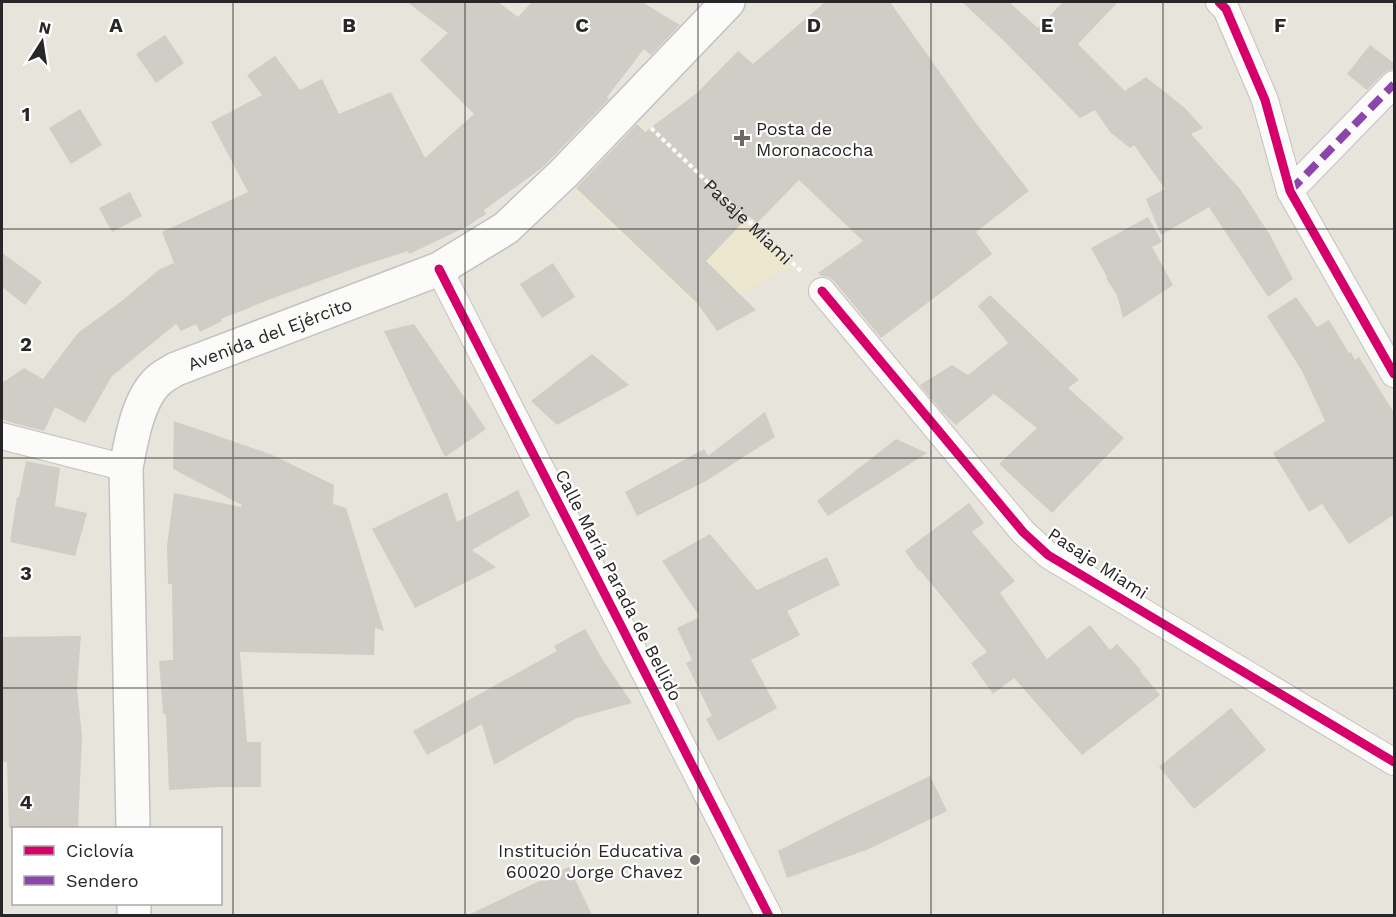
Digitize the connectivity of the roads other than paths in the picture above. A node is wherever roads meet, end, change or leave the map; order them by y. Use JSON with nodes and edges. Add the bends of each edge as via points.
{"nodes":[{"id":1,"x":728,"y":2,"type":"edge"},
{"id":2,"x":1219,"y":2,"type":"edge"},
{"id":3,"x":1395,"y":84,"type":"edge"},
{"id":4,"x":1290,"y":191,"type":"junction"},
{"id":5,"x":439,"y":269,"type":"junction"},
{"id":6,"x":822,"y":291,"type":"road end"},
{"id":7,"x":1395,"y":374,"type":"edge"},
{"id":8,"x":2,"y":436,"type":"edge"},
{"id":9,"x":126,"y":468,"type":"junction"},
{"id":10,"x":1395,"y":762,"type":"edge"},
{"id":11,"x":133,"y":827,"type":"edge"},
{"id":12,"x":769,"y":915,"type":"edge"}],
"edges":[{"from":1,"to":5,"type":"main road","name":"Avenida del Ejército","via":[[506,228]]},
{"from":2,"to":4,"type":"street","via":[[1226,9],[1265,100]]},
{"from":3,"to":4,"type":"street"},
{"from":4,"to":7,"type":"street"},
{"from":5,"to":9,"type":"main road","name":"Avenida del Ejército","via":[[176,369],[159,379],[148,392],[134,429]]},
{"from":5,"to":12,"type":"street","name":"Calle María Parada de Bellido"},
{"from":6,"to":10,"type":"street","name":"Pasaje Miami","via":[[1023,532],[1048,555]]},
{"from":8,"to":9,"type":"street"},
{"from":9,"to":11,"type":"main road","name":"Avenida del Ejército"}]}
